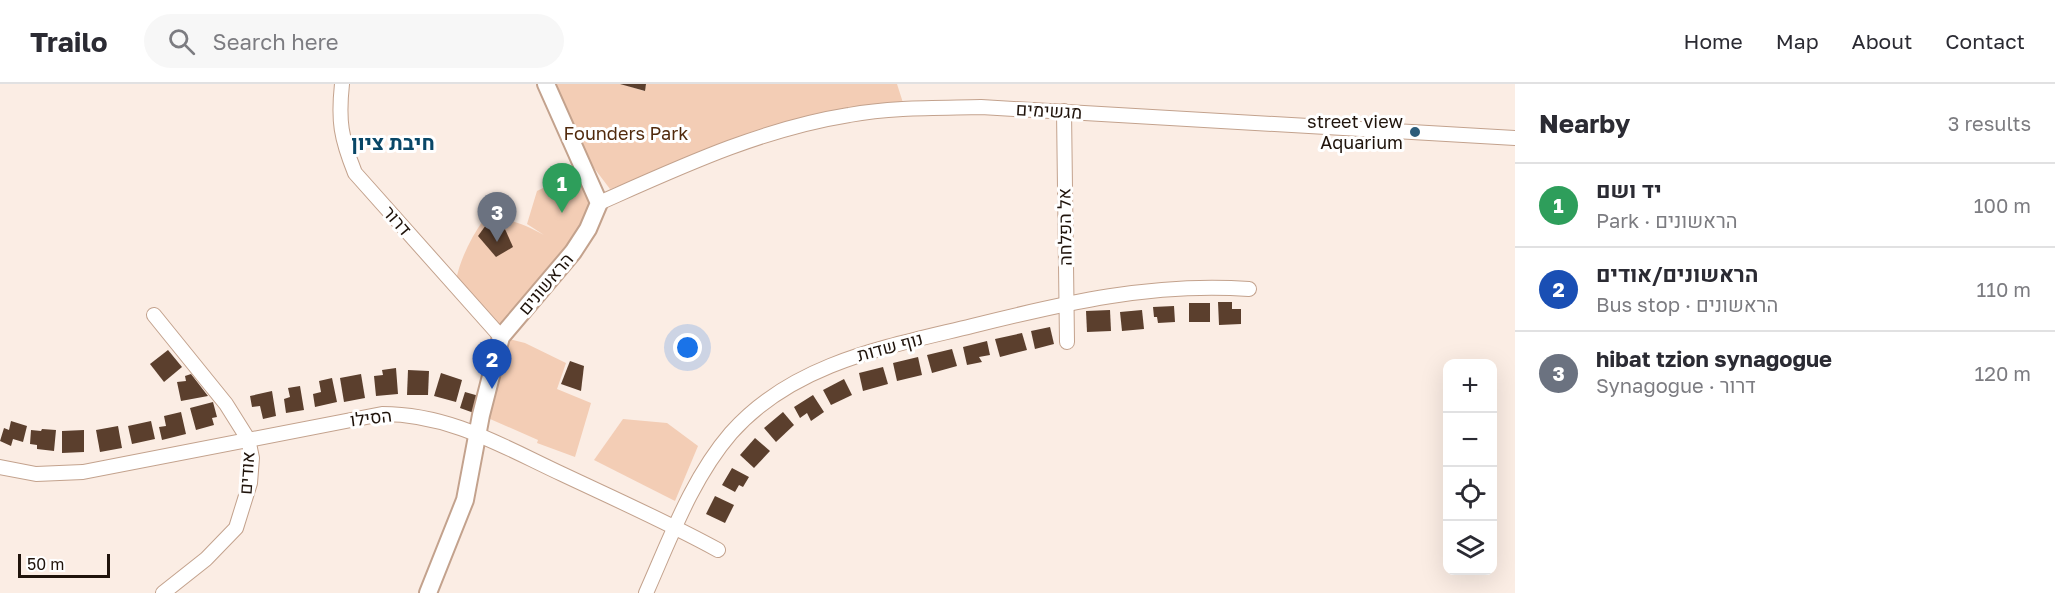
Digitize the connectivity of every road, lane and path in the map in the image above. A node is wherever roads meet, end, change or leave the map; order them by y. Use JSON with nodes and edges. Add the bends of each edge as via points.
{"nodes":[{"id":1,"x":342,"y":84,"type":"edge"},
{"id":2,"x":546,"y":84,"type":"edge"},
{"id":3,"x":1064,"y":111,"type":"junction"},
{"id":4,"x":1515,"y":138,"type":"edge"},
{"id":5,"x":599,"y":203,"type":"junction"},
{"id":6,"x":1250,"y":289,"type":"dead end"},
{"id":7,"x":1066,"y":303,"type":"junction"},
{"id":8,"x":154,"y":315,"type":"dead end"},
{"id":9,"x":501,"y":337,"type":"junction"},
{"id":10,"x":1067,"y":342,"type":"dead end"},
{"id":11,"x":479,"y":436,"type":"junction"},
{"id":12,"x":248,"y":439,"type":"junction"},
{"id":13,"x":0,"y":467,"type":"edge"},
{"id":14,"x":676,"y":527,"type":"junction"},
{"id":15,"x":718,"y":550,"type":"dead end"},
{"id":16,"x":163,"y":593,"type":"edge"},
{"id":17,"x":428,"y":593,"type":"edge"},
{"id":18,"x":646,"y":593,"type":"edge"}],
"edges":[{"from":1,"to":9,"type":"street","name":"דרור","via":[[342,141],[355,173]]},
{"from":2,"to":5,"type":"street"},
{"from":3,"to":4,"type":"street","name":"מגשימים"},
{"from":3,"to":5,"type":"street","name":"מגשימים","via":[[981,107],[848,115],[779,131],[682,164]]},
{"from":3,"to":7,"type":"street","name":"אל הפלחה"},
{"from":5,"to":9,"type":"street","name":"הראשונים","via":[[573,252]]},
{"from":6,"to":7,"type":"street","name":"נוף שדות","via":[[1167,289]]},
{"from":7,"to":10,"type":"street","name":"אל הפלחה"},
{"from":7,"to":14,"type":"street","name":"נוף שדות","via":[[866,352],[807,375],[753,411],[731,433],[711,461]]},
{"from":8,"to":12,"type":"street","name":"אודים","via":[[212,383]]},
{"from":9,"to":11,"type":"street","name":"הראשונים"},
{"from":11,"to":12,"type":"street","name":"הסילו","via":[[431,418],[382,414]]},
{"from":11,"to":14,"type":"street","name":"הסילו"},
{"from":11,"to":17,"type":"street","name":"הראשונים","via":[[465,500]]},
{"from":12,"to":13,"type":"street","name":"הסילו","via":[[83,472],[36,474]]},
{"from":12,"to":16,"type":"street","name":"אודים","via":[[252,458],[250,483],[236,528],[206,559]]},
{"from":14,"to":15,"type":"street","name":"הסילו"},
{"from":14,"to":18,"type":"street","name":"נוף שדות"}]}
